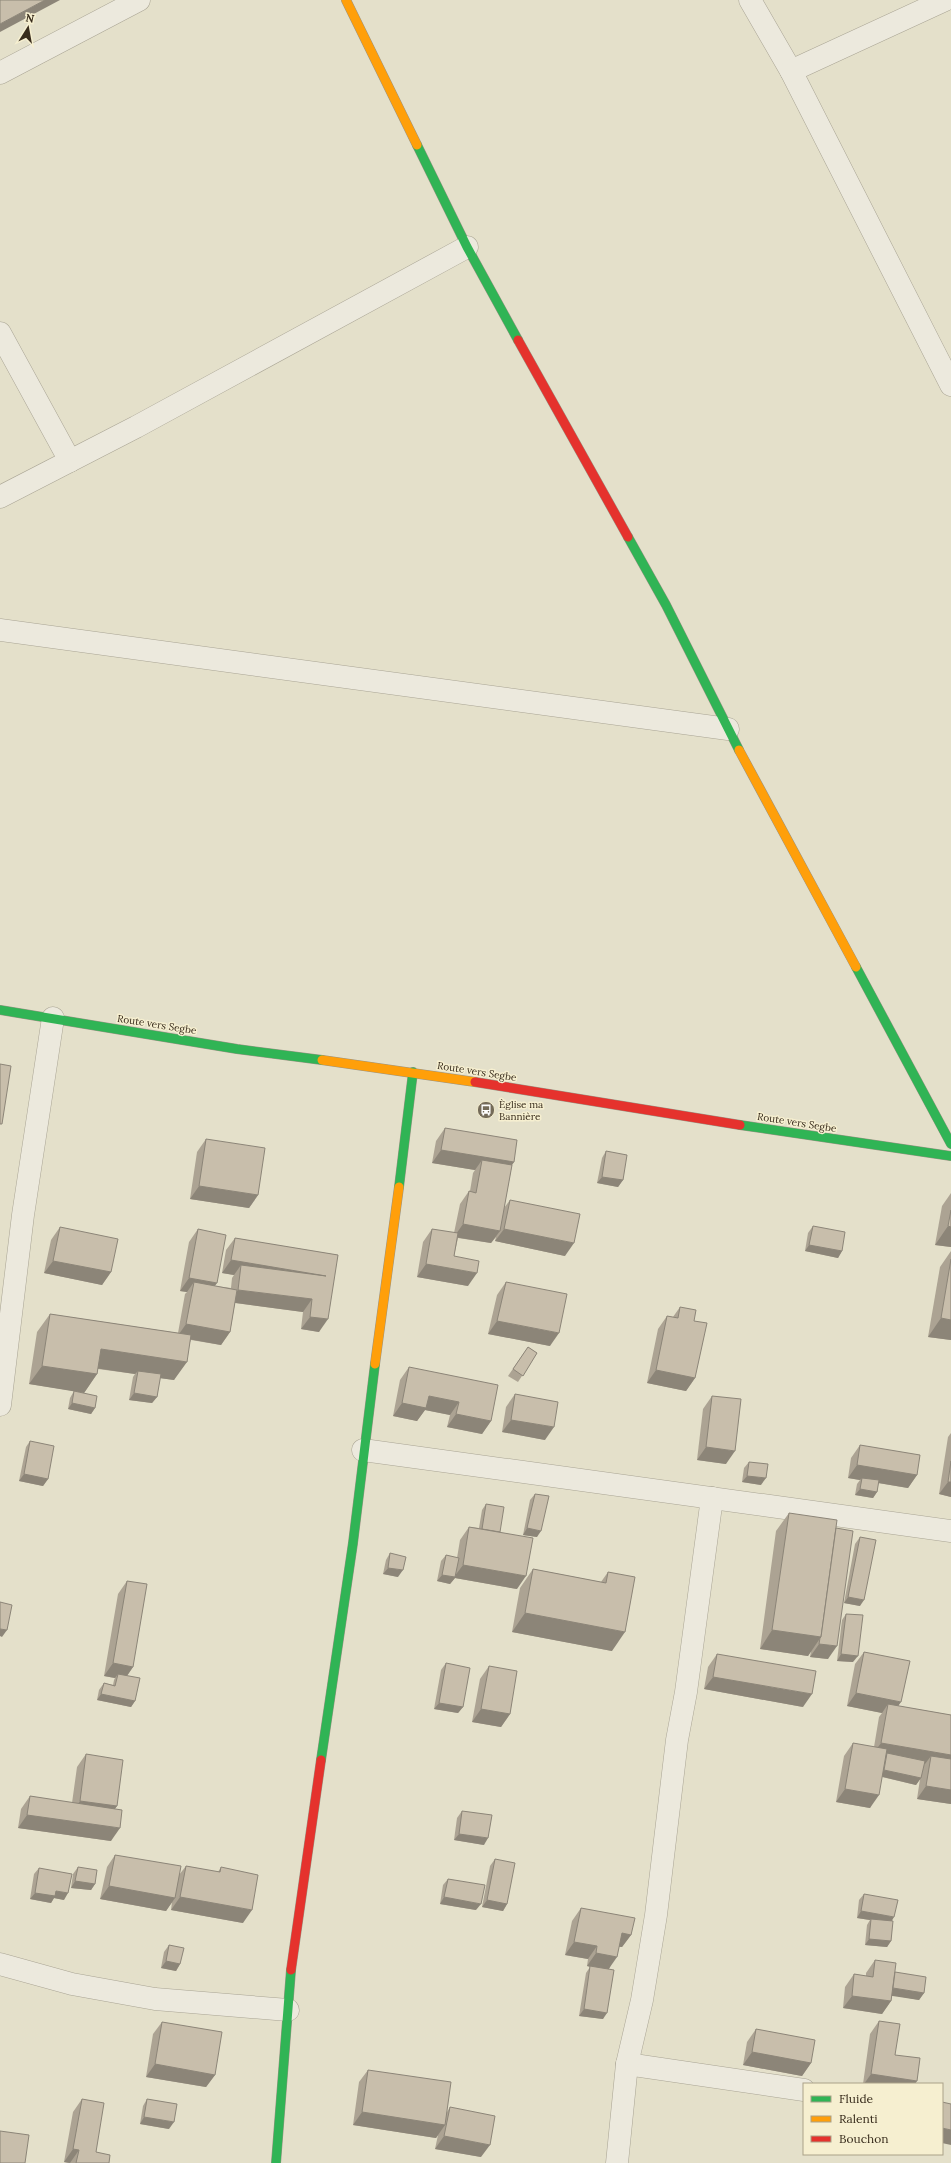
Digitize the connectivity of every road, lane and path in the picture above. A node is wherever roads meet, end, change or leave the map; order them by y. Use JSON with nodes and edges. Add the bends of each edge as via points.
{"nodes":[{"id":1,"x":139,"y":0,"type":"edge"},
{"id":2,"x":346,"y":0,"type":"edge"},
{"id":3,"x":750,"y":0,"type":"edge"},
{"id":4,"x":945,"y":0,"type":"edge"},
{"id":5,"x":790,"y":72,"type":"junction"},
{"id":6,"x":0,"y":73,"type":"edge"},
{"id":7,"x":467,"y":247,"type":"junction"},
{"id":8,"x":0,"y":333,"type":"edge"},
{"id":9,"x":951,"y":385,"type":"edge"},
{"id":10,"x":70,"y":461,"type":"junction"},
{"id":11,"x":0,"y":497,"type":"edge"},
{"id":12,"x":0,"y":630,"type":"edge"},
{"id":13,"x":728,"y":729,"type":"junction"},
{"id":14,"x":0,"y":1010,"type":"edge"},
{"id":15,"x":53,"y":1018,"type":"junction"},
{"id":16,"x":413,"y":1072,"type":"junction"},
{"id":17,"x":951,"y":1144,"type":"edge"},
{"id":18,"x":951,"y":1156,"type":"edge"},
{"id":19,"x":0,"y":1405,"type":"edge"},
{"id":20,"x":364,"y":1450,"type":"junction"},
{"id":21,"x":712,"y":1498,"type":"junction"},
{"id":22,"x":951,"y":1531,"type":"edge"},
{"id":23,"x":0,"y":1964,"type":"edge"},
{"id":24,"x":288,"y":2010,"type":"junction"},
{"id":25,"x":627,"y":2064,"type":"junction"},
{"id":26,"x":803,"y":2090,"type":"edge"},
{"id":27,"x":276,"y":2163,"type":"edge"},
{"id":28,"x":617,"y":2163,"type":"edge"}],
"edges":[{"from":1,"to":6,"type":"street"},
{"from":2,"to":7,"type":"street"},
{"from":3,"to":5,"type":"street"},
{"from":4,"to":5,"type":"street"},
{"from":5,"to":9,"type":"street"},
{"from":7,"to":10,"type":"street"},
{"from":7,"to":13,"type":"street","via":[[666,605]]},
{"from":8,"to":10,"type":"street"},
{"from":10,"to":11,"type":"street"},
{"from":12,"to":13,"type":"street"},
{"from":13,"to":17,"type":"street"},
{"from":14,"to":15,"type":"street","name":"Route vers Segbe"},
{"from":15,"to":16,"type":"street","name":"Route vers Segbe","via":[[237,1049]]},
{"from":15,"to":19,"type":"street","via":[[23,1215]]},
{"from":16,"to":18,"type":"street","name":"Route vers Segbe","via":[[687,1117]]},
{"from":16,"to":20,"type":"street","via":[[404,1165]]},
{"from":20,"to":21,"type":"street"},
{"from":20,"to":24,"type":"street","via":[[293,1948]]},
{"from":21,"to":22,"type":"street"},
{"from":21,"to":25,"type":"street","via":[[686,1692],[677,1740],[656,1915],[642,2000]]},
{"from":23,"to":24,"type":"street","via":[[72,1984],[155,1999]]},
{"from":24,"to":27,"type":"street"},
{"from":25,"to":26,"type":"street"},
{"from":25,"to":28,"type":"street"}]}
